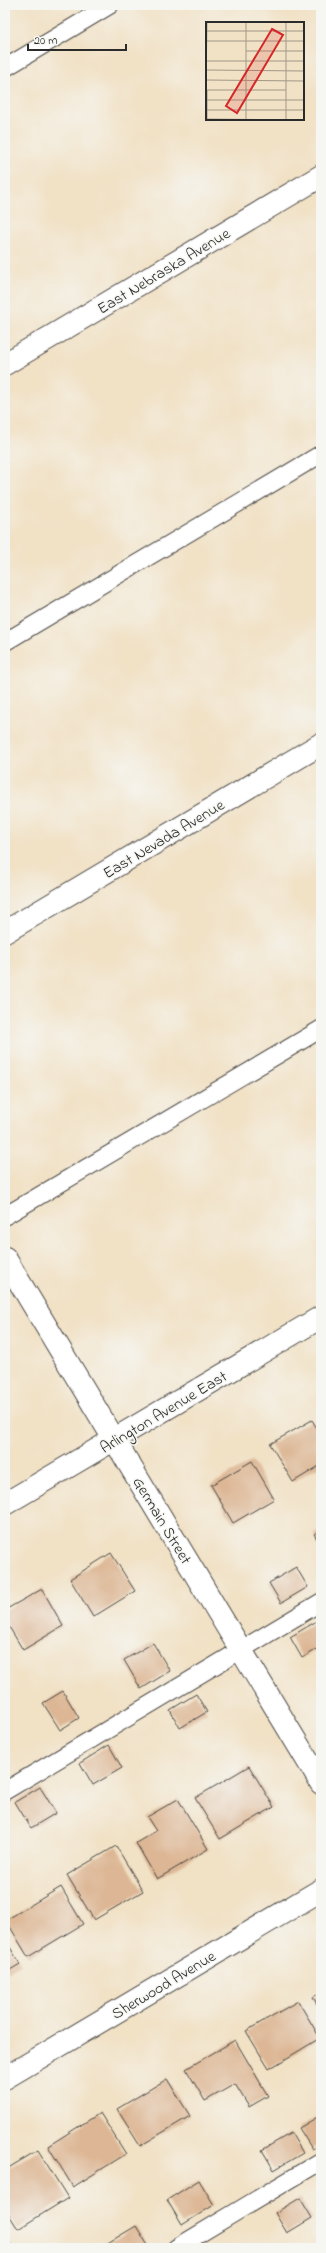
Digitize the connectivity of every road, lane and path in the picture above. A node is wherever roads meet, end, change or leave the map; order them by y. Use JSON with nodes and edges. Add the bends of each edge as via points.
{"nodes":[{"id":1,"x":110,"y":5,"type":"edge"},
{"id":2,"x":5,"y":68,"type":"edge"},
{"id":3,"x":321,"y":176,"type":"edge"},
{"id":4,"x":5,"y":364,"type":"edge"},
{"id":5,"x":321,"y":454,"type":"edge"},
{"id":6,"x":5,"y":642,"type":"edge"},
{"id":7,"x":321,"y":744,"type":"edge"},
{"id":8,"x":5,"y":932,"type":"edge"},
{"id":9,"x":321,"y":1029,"type":"edge"},
{"id":10,"x":5,"y":1216,"type":"edge"},
{"id":11,"x":5,"y":1258,"type":"edge"},
{"id":12,"x":321,"y":1317,"type":"edge"},
{"id":13,"x":114,"y":1440,"type":"junction"},
{"id":14,"x":5,"y":1504,"type":"edge"},
{"id":15,"x":321,"y":1602,"type":"edge"},
{"id":16,"x":241,"y":1650,"type":"junction"},
{"id":17,"x":321,"y":1783,"type":"edge"},
{"id":18,"x":5,"y":1791,"type":"edge"},
{"id":19,"x":321,"y":1890,"type":"edge"},
{"id":20,"x":5,"y":2078,"type":"edge"},
{"id":21,"x":321,"y":2161,"type":"edge"},
{"id":22,"x":176,"y":2248,"type":"edge"}],
"edges":[{"from":1,"to":2,"type":"lane"},
{"from":3,"to":4,"type":"street","name":"East Nebraska Avenue"},
{"from":5,"to":6,"type":"lane"},
{"from":7,"to":8,"type":"street","name":"East Nevada Avenue"},
{"from":9,"to":10,"type":"lane"},
{"from":11,"to":13,"type":"street","name":"Germain Street"},
{"from":12,"to":13,"type":"street","name":"Arlington Avenue East"},
{"from":13,"to":14,"type":"street","name":"Arlington Avenue East"},
{"from":13,"to":16,"type":"street","name":"Germain Street"},
{"from":15,"to":16,"type":"lane"},
{"from":16,"to":17,"type":"street","name":"Germain Street"},
{"from":16,"to":18,"type":"lane"},
{"from":19,"to":20,"type":"street","name":"Sherwood Avenue"},
{"from":21,"to":22,"type":"lane"}]}
